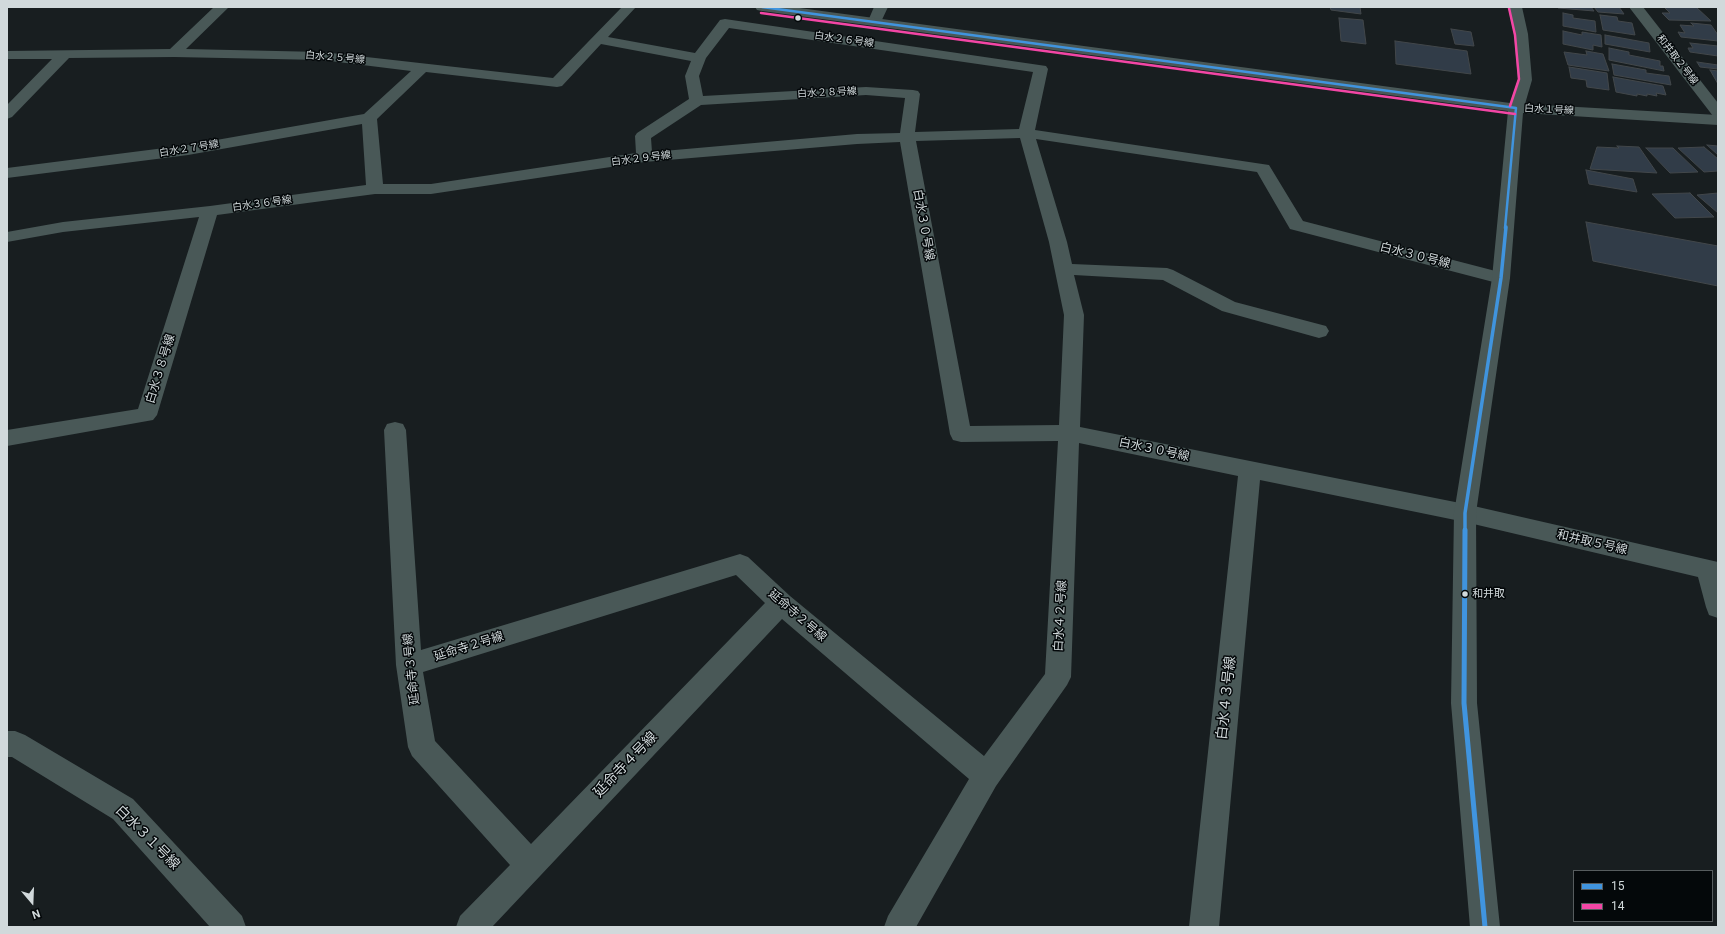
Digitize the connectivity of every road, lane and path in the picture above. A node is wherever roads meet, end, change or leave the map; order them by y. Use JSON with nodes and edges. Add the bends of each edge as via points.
{"nodes":[{"id":1,"x":222,"y":7,"type":"edge"},
{"id":2,"x":630,"y":7,"type":"edge"},
{"id":3,"x":762,"y":7,"type":"edge"},
{"id":4,"x":881,"y":7,"type":"edge"},
{"id":5,"x":1515,"y":7,"type":"edge"},
{"id":6,"x":1636,"y":7,"type":"edge"},
{"id":7,"x":875,"y":21,"type":"junction"},
{"id":8,"x":600,"y":40,"type":"junction"},
{"id":9,"x":174,"y":53,"type":"junction"},
{"id":10,"x":7,"y":55,"type":"edge"},
{"id":11,"x":64,"y":55,"type":"junction"},
{"id":12,"x":699,"y":58,"type":"junction"},
{"id":13,"x":422,"y":68,"type":"junction"},
{"id":14,"x":697,"y":101,"type":"junction"},
{"id":15,"x":1516,"y":108,"type":"junction"},
{"id":16,"x":1718,"y":113,"type":"edge"},
{"id":17,"x":7,"y":114,"type":"edge"},
{"id":18,"x":369,"y":118,"type":"junction"},
{"id":19,"x":1718,"y":120,"type":"edge"},
{"id":20,"x":1026,"y":133,"type":"junction"},
{"id":21,"x":907,"y":137,"type":"junction"},
{"id":22,"x":644,"y":157,"type":"junction"},
{"id":23,"x":7,"y":173,"type":"edge"},
{"id":24,"x":375,"y":189,"type":"junction"},
{"id":25,"x":210,"y":211,"type":"junction"},
{"id":26,"x":7,"y":237,"type":"edge"},
{"id":27,"x":1064,"y":269,"type":"junction"},
{"id":28,"x":1501,"y":278,"type":"junction"},
{"id":29,"x":1319,"y":331,"type":"dead end"},
{"id":30,"x":395,"y":430,"type":"dead end"},
{"id":31,"x":1069,"y":433,"type":"junction"},
{"id":32,"x":7,"y":438,"type":"edge"},
{"id":33,"x":1250,"y":470,"type":"junction"},
{"id":34,"x":1465,"y":513,"type":"junction"},
{"id":35,"x":1713,"y":571,"type":"edge"},
{"id":36,"x":781,"y":603,"type":"junction"},
{"id":37,"x":1718,"y":607,"type":"edge"},
{"id":38,"x":409,"y":665,"type":"junction"},
{"id":39,"x":7,"y":744,"type":"edge"},
{"id":40,"x":986,"y":776,"type":"junction"},
{"id":41,"x":530,"y":865,"type":"junction"},
{"id":42,"x":231,"y":927,"type":"edge"},
{"id":43,"x":471,"y":927,"type":"edge"},
{"id":44,"x":899,"y":927,"type":"edge"},
{"id":45,"x":1204,"y":927,"type":"edge"},
{"id":46,"x":1484,"y":927,"type":"edge"}],
"edges":[{"from":1,"to":9,"type":"street"},
{"from":2,"to":8,"type":"street","name":"白水２５号線"},
{"from":3,"to":7,"type":"street","name":"白水１号線"},
{"from":4,"to":7,"type":"street"},
{"from":5,"to":15,"type":"street","via":[[1521,34],[1525,80]]},
{"from":6,"to":16,"type":"street","name":"和井取２号線"},
{"from":7,"to":15,"type":"street","name":"白水１号線"},
{"from":8,"to":12,"type":"street"},
{"from":8,"to":13,"type":"street","name":"白水２５号線","via":[[557,84]]},
{"from":9,"to":11,"type":"street","name":"白水２５号線"},
{"from":9,"to":13,"type":"street","name":"白水２５号線","via":[[322,56]]},
{"from":10,"to":11,"type":"street","name":"白水２５号線"},
{"from":11,"to":17,"type":"street"},
{"from":12,"to":14,"type":"street","via":[[692,76]]},
{"from":12,"to":20,"type":"street","name":"白水２６号線","via":[[724,23],[1041,69]]},
{"from":13,"to":18,"type":"street"},
{"from":14,"to":21,"type":"street","name":"白水２８号線","via":[[866,91],[913,94]]},
{"from":14,"to":22,"type":"street","via":[[643,136]]},
{"from":15,"to":19,"type":"street","name":"白水１号線"},
{"from":15,"to":28,"type":"street"},
{"from":18,"to":23,"type":"street","name":"白水２７号線","via":[[188,150]]},
{"from":18,"to":24,"type":"street"},
{"from":20,"to":21,"type":"street","name":"白水３０号線"},
{"from":20,"to":27,"type":"street","name":"白水４２号線"},
{"from":20,"to":28,"type":"street","name":"白水３０号線","via":[[1263,168],[1296,225]]},
{"from":21,"to":22,"type":"street","name":"白水２９号線"},
{"from":21,"to":31,"type":"street","name":"白水３０号線","via":[[961,434]]},
{"from":22,"to":24,"type":"street","name":"白水２９号線","via":[[431,189]]},
{"from":24,"to":25,"type":"street","name":"白水３６号線"},
{"from":25,"to":26,"type":"street","name":"白水３６号線","via":[[63,227]]},
{"from":25,"to":32,"type":"street","name":"白水３８号線","via":[[146,415]]},
{"from":27,"to":29,"type":"street","via":[[1167,274],[1229,307]]},
{"from":27,"to":31,"type":"street","name":"白水４２号線","via":[[1074,315]]},
{"from":28,"to":34,"type":"street"},
{"from":30,"to":38,"type":"street","name":"延命寺３号線"},
{"from":31,"to":33,"type":"street","name":"白水３０号線"},
{"from":31,"to":40,"type":"street","name":"白水４２号線","via":[[1058,677]]},
{"from":33,"to":34,"type":"street","name":"白水３０号線"},
{"from":33,"to":45,"type":"street","name":"白水４３号線"},
{"from":34,"to":35,"type":"street","name":"和井取５号線"},
{"from":34,"to":46,"type":"street","via":[[1464,703]]},
{"from":35,"to":37,"type":"street"},
{"from":36,"to":38,"type":"street","name":"延命寺２号線","via":[[740,564]]},
{"from":36,"to":40,"type":"street","name":"延命寺２号線"},
{"from":36,"to":41,"type":"street","name":"延命寺４号線"},
{"from":38,"to":41,"type":"street","name":"延命寺３号線","via":[[422,747]]},
{"from":39,"to":42,"type":"street","name":"白水３１号線","via":[[15,744],[123,809]]},
{"from":40,"to":44,"type":"street"},
{"from":41,"to":43,"type":"street","name":"延命寺４号線"}]}
